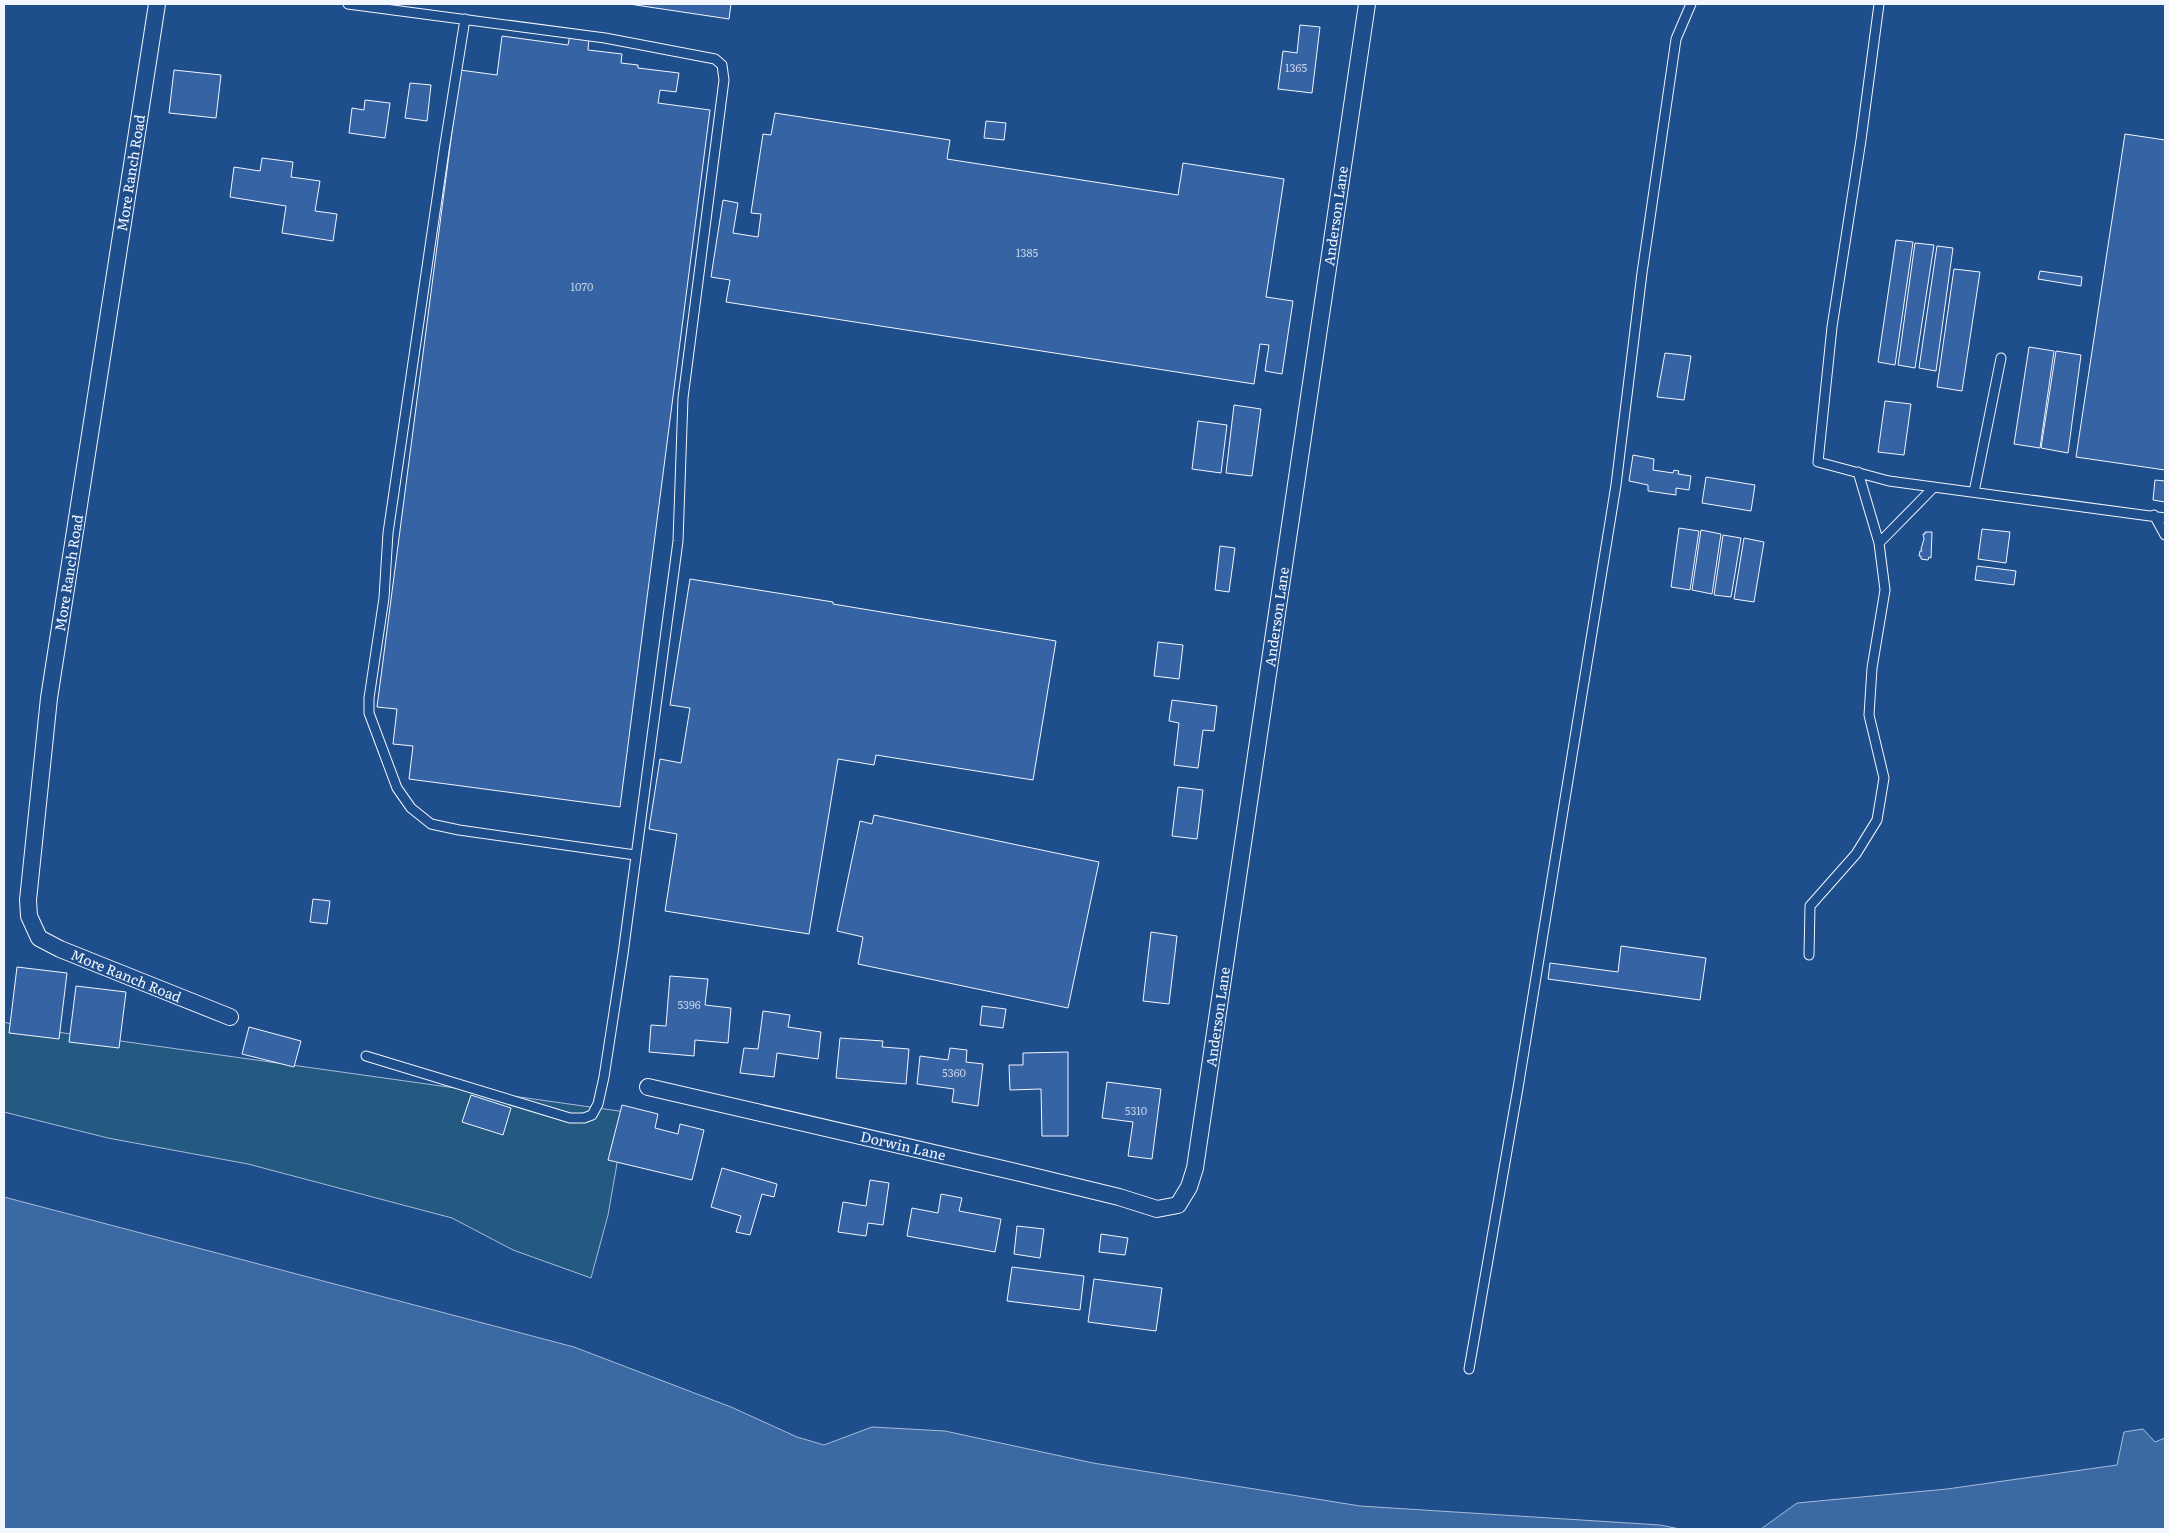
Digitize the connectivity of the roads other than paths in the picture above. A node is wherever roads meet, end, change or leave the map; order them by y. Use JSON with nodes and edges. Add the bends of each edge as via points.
{"nodes":[{"id":1,"x":158,"y":4,"type":"edge"},
{"id":2,"x":348,"y":4,"type":"edge"},
{"id":3,"x":1367,"y":4,"type":"edge"},
{"id":4,"x":1691,"y":4,"type":"edge"},
{"id":5,"x":1879,"y":4,"type":"edge"},
{"id":6,"x":465,"y":19,"type":"junction"},
{"id":7,"x":2001,"y":358,"type":"dead end"},
{"id":8,"x":1858,"y":472,"type":"junction"},
{"id":9,"x":1934,"y":487,"type":"junction"},
{"id":10,"x":1974,"y":492,"type":"junction"},
{"id":11,"x":2154,"y":516,"type":"junction"},
{"id":12,"x":2165,"y":518,"type":"edge"},
{"id":13,"x":2165,"y":535,"type":"edge"},
{"id":14,"x":1878,"y":543,"type":"junction"},
{"id":15,"x":635,"y":855,"type":"junction"},
{"id":16,"x":1810,"y":955,"type":"dead end"},
{"id":17,"x":230,"y":1017,"type":"dead end"},
{"id":18,"x":366,"y":1056,"type":"dead end"},
{"id":19,"x":648,"y":1087,"type":"dead end"},
{"id":20,"x":1157,"y":1209,"type":"joint"},
{"id":21,"x":1469,"y":1370,"type":"dead end"}],
"edges":[{"from":1,"to":17,"type":"street","name":"More Ranch Road","via":[[49,698],[28,900],[30,916],[39,938]]},
{"from":2,"to":6,"type":"lane"},
{"from":3,"to":20,"type":"street","name":"Anderson Lane","via":[[1195,1168],[1178,1205]]},
{"from":4,"to":21,"type":"lane","via":[[1676,39],[1616,485]]},
{"from":5,"to":8,"type":"lane","via":[[1832,327],[1818,462]]},
{"from":6,"to":15,"type":"lane","via":[[388,533],[384,598],[368,698],[369,713],[397,788],[411,808],[431,824]]},
{"from":6,"to":15,"type":"lane","via":[[605,38],[715,59],[722,65],[724,80],[683,398],[678,541]]},
{"from":7,"to":10,"type":"lane"},
{"from":8,"to":9,"type":"lane","via":[[1889,481]]},
{"from":8,"to":14,"type":"lane"},
{"from":9,"to":10,"type":"lane"},
{"from":9,"to":14,"type":"lane"},
{"from":10,"to":11,"type":"lane"},
{"from":11,"to":12,"type":"lane"},
{"from":11,"to":13,"type":"lane"},
{"from":14,"to":16,"type":"lane","via":[[1885,590],[1872,668],[1869,715],[1884,778],[1877,820],[1856,854],[1810,906]]},
{"from":15,"to":18,"type":"lane","via":[[604,1077],[592,1116],[570,1118],[545,1112]]},
{"from":19,"to":20,"type":"street","name":"Dorwin Lane"}]}
